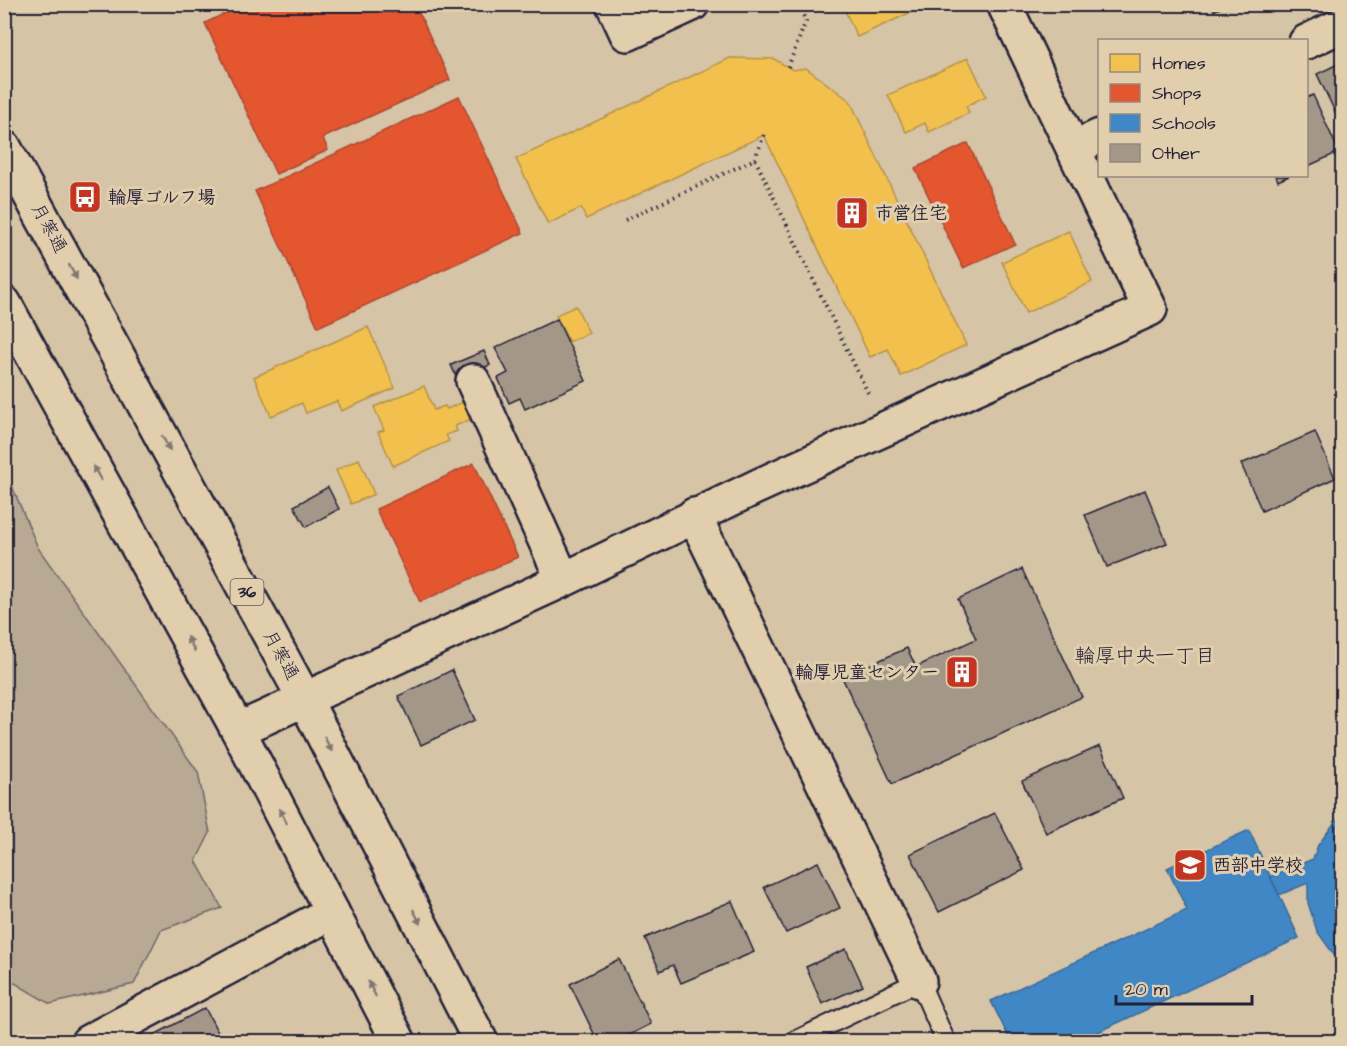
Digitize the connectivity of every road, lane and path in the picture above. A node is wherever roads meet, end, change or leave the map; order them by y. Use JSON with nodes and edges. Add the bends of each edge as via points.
{"nodes":[{"id":1,"x":613,"y":4,"type":"edge"},
{"id":2,"x":693,"y":4,"type":"edge"},
{"id":3,"x":798,"y":4,"type":"edge"},
{"id":4,"x":1005,"y":4,"type":"edge"},
{"id":5,"x":1342,"y":25,"type":"edge"},
{"id":6,"x":1308,"y":41,"type":"edge"},
{"id":7,"x":788,"y":67,"type":"dead end"},
{"id":8,"x":764,"y":135,"type":"dead end"},
{"id":9,"x":1087,"y":142,"type":"edge"},
{"id":10,"x":4,"y":147,"type":"edge"},
{"id":11,"x":755,"y":159,"type":"junction"},
{"id":12,"x":1098,"y":171,"type":"edge"},
{"id":13,"x":1100,"y":177,"type":"edge"},
{"id":14,"x":625,"y":220,"type":"dead end"},
{"id":15,"x":4,"y":303,"type":"edge"},
{"id":16,"x":473,"y":381,"type":"dead end"},
{"id":17,"x":885,"y":429,"type":"junction"},
{"id":18,"x":694,"y":515,"type":"junction"},
{"id":19,"x":563,"y":580,"type":"junction"},
{"id":20,"x":304,"y":698,"type":"junction"},
{"id":21,"x":238,"y":730,"type":"junction"},
{"id":22,"x":332,"y":912,"type":"junction"},
{"id":23,"x":919,"y":981,"type":"junction"},
{"id":24,"x":88,"y":1041,"type":"edge"},
{"id":25,"x":399,"y":1041,"type":"edge"},
{"id":26,"x":481,"y":1041,"type":"edge"},
{"id":27,"x":793,"y":1041,"type":"edge"},
{"id":28,"x":946,"y":1041,"type":"edge"}],
"edges":[{"from":1,"to":2,"type":"main road","via":[[627,34]]},
{"from":3,"to":7,"type":"path","via":[[806,21]]},
{"from":4,"to":9,"type":"main road"},
{"from":5,"to":6,"type":"main road"},
{"from":8,"to":11,"type":"path"},
{"from":9,"to":12,"type":"main road"},
{"from":10,"to":20,"type":"main road","name":"月寒通","number":"36","one_way":true},
{"from":11,"to":14,"type":"path"},
{"from":11,"to":17,"type":"path"},
{"from":13,"to":17,"type":"main road","via":[[1150,309]]},
{"from":21,"to":15,"type":"main road","one_way":true},
{"from":16,"to":19,"type":"main road"},
{"from":17,"to":18,"type":"main road"},
{"from":18,"to":19,"type":"main road"},
{"from":18,"to":23,"type":"main road"},
{"from":19,"to":20,"type":"main road"},
{"from":20,"to":21,"type":"main road"},
{"from":20,"to":26,"type":"main road","name":"月寒通","number":"36","one_way":true},
{"from":22,"to":21,"type":"main road","one_way":true},
{"from":22,"to":24,"type":"main road"},
{"from":25,"to":22,"type":"main road","one_way":true},
{"from":23,"to":27,"type":"lane"},
{"from":23,"to":28,"type":"lane"}]}
